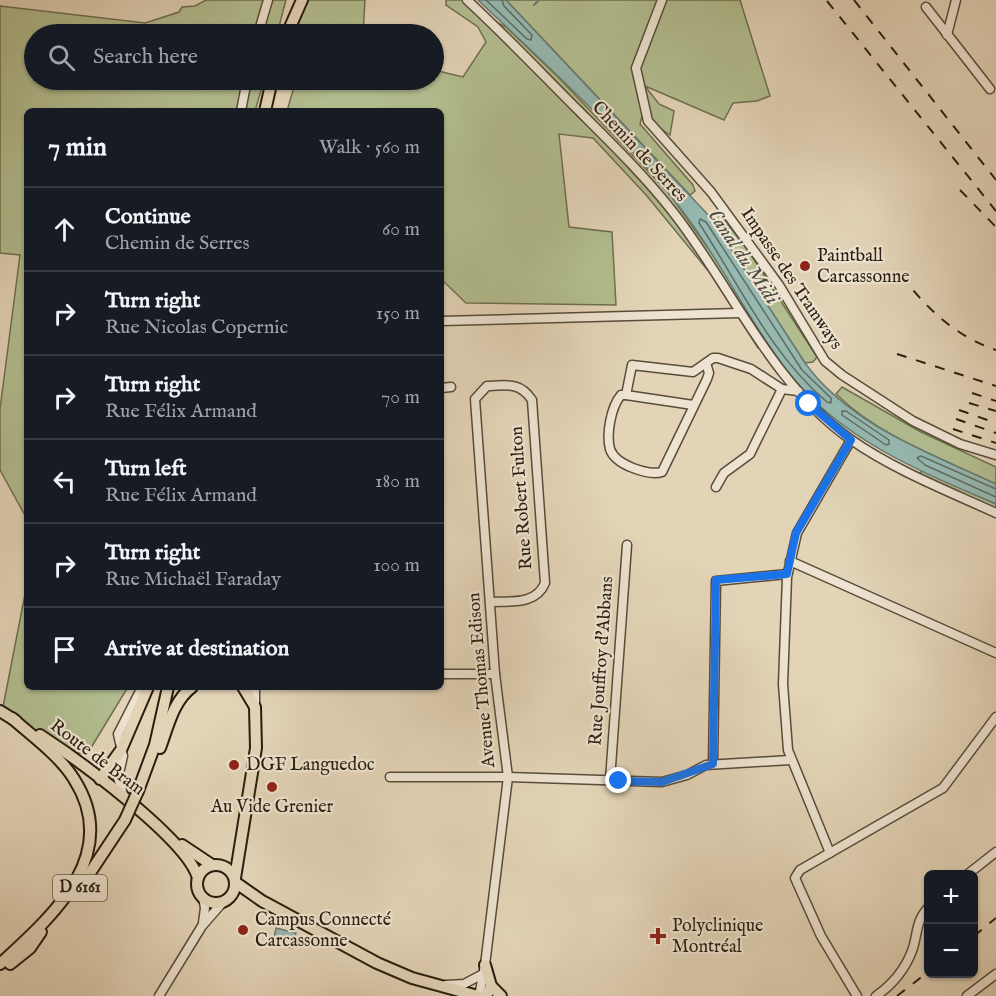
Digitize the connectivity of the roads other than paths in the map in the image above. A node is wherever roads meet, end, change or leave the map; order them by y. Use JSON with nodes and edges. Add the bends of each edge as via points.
{"nodes":[{"id":1,"x":268,"y":0,"type":"edge"},
{"id":2,"x":302,"y":0,"type":"edge"},
{"id":3,"x":467,"y":0,"type":"edge"},
{"id":4,"x":662,"y":0,"type":"edge"},
{"id":5,"x":956,"y":0,"type":"edge"},
{"id":6,"x":926,"y":7,"type":"dead end"},
{"id":7,"x":261,"y":24,"type":"edge"},
{"id":8,"x":291,"y":24,"type":"edge"},
{"id":9,"x":947,"y":34,"type":"junction"},
{"id":10,"x":979,"y":57,"type":"dead end"},
{"id":11,"x":969,"y":63,"type":"junction"},
{"id":12,"x":990,"y":89,"type":"dead end"},
{"id":13,"x":245,"y":90,"type":"edge"},
{"id":14,"x":270,"y":90,"type":"edge"},
{"id":15,"x":242,"y":108,"type":"edge"},
{"id":16,"x":266,"y":108,"type":"edge"},
{"id":17,"x":739,"y":313,"type":"junction"},
{"id":18,"x":444,"y":321,"type":"edge"},
{"id":19,"x":706,"y":363,"type":"junction"},
{"id":20,"x":487,"y":386,"type":"joint"},
{"id":21,"x":451,"y":387,"type":"dead end"},
{"id":22,"x":444,"y":388,"type":"edge"},
{"id":23,"x":782,"y":388,"type":"junction"},
{"id":24,"x":798,"y":391,"type":"junction"},
{"id":25,"x":626,"y":395,"type":"junction"},
{"id":26,"x":693,"y":405,"type":"junction"},
{"id":27,"x":851,"y":440,"type":"junction"},
{"id":28,"x":996,"y":455,"type":"edge"},
{"id":29,"x":716,"y":487,"type":"dead end"},
{"id":30,"x":996,"y":513,"type":"edge"},
{"id":31,"x":627,"y":545,"type":"dead end"},
{"id":32,"x":790,"y":561,"type":"junction"},
{"id":33,"x":787,"y":574,"type":"junction"},
{"id":34,"x":491,"y":602,"type":"junction"},
{"id":35,"x":996,"y":653,"type":"edge"},
{"id":36,"x":444,"y":674,"type":"edge"},
{"id":37,"x":495,"y":674,"type":"junction"},
{"id":38,"x":140,"y":690,"type":"edge"},
{"id":39,"x":147,"y":690,"type":"edge"},
{"id":40,"x":167,"y":690,"type":"edge"},
{"id":41,"x":188,"y":690,"type":"edge"},
{"id":42,"x":237,"y":690,"type":"edge"},
{"id":43,"x":245,"y":690,"type":"edge"},
{"id":44,"x":255,"y":690,"type":"edge"},
{"id":45,"x":255,"y":707,"type":"junction"},
{"id":46,"x":0,"y":711,"type":"edge"},
{"id":47,"x":996,"y":717,"type":"edge"},
{"id":48,"x":12,"y":718,"type":"junction"},
{"id":49,"x":256,"y":720,"type":"junction"},
{"id":50,"x":121,"y":750,"type":"junction"},
{"id":51,"x":790,"y":760,"type":"junction"},
{"id":52,"x":713,"y":764,"type":"junction"},
{"id":53,"x":146,"y":774,"type":"junction"},
{"id":54,"x":390,"y":777,"type":"dead end"},
{"id":55,"x":508,"y":777,"type":"junction"},
{"id":56,"x":100,"y":779,"type":"junction"},
{"id":57,"x":610,"y":780,"type":"junction"},
{"id":58,"x":128,"y":802,"type":"junction"},
{"id":59,"x":170,"y":837,"type":"junction"},
{"id":60,"x":239,"y":843,"type":"junction"},
{"id":61,"x":996,"y":852,"type":"edge"},
{"id":62,"x":830,"y":853,"type":"junction"},
{"id":63,"x":216,"y":865,"type":"junction"},
{"id":64,"x":973,"y":870,"type":"edge"},
{"id":65,"x":198,"y":878,"type":"junction"},
{"id":66,"x":235,"y":880,"type":"junction"},
{"id":67,"x":203,"y":897,"type":"junction"},
{"id":68,"x":226,"y":900,"type":"junction"},
{"id":69,"x":262,"y":901,"type":"junction"},
{"id":70,"x":924,"y":914,"type":"edge"},
{"id":71,"x":202,"y":926,"type":"junction"},
{"id":72,"x":41,"y":932,"type":"junction"},
{"id":73,"x":0,"y":964,"type":"edge"},
{"id":74,"x":483,"y":970,"type":"junction"},
{"id":75,"x":0,"y":971,"type":"edge"},
{"id":76,"x":996,"y":974,"type":"edge"},
{"id":77,"x":412,"y":978,"type":"junction"},
{"id":78,"x":446,"y":986,"type":"junction"},
{"id":79,"x":489,"y":991,"type":"edge"},
{"id":80,"x":159,"y":996,"type":"edge"},
{"id":81,"x":459,"y":996,"type":"edge"},
{"id":82,"x":478,"y":996,"type":"edge"},
{"id":83,"x":501,"y":996,"type":"edge"},
{"id":84,"x":857,"y":996,"type":"edge"},
{"id":85,"x":876,"y":996,"type":"edge"},
{"id":86,"x":967,"y":996,"type":"edge"}],
"edges":[{"from":1,"to":7,"type":"street"},
{"from":2,"to":8,"type":"main road"},
{"from":3,"to":17,"type":"street","name":"Chemin de Serres","via":[[634,166],[716,272]]},
{"from":4,"to":28,"type":"street","name":"Impasse des Tramways","via":[[636,68],[648,121],[711,192],[779,285],[825,361],[914,421],[960,444]]},
{"from":5,"to":9,"type":"street"},
{"from":6,"to":9,"type":"street"},
{"from":9,"to":11,"type":"street"},
{"from":10,"to":11,"type":"street"},
{"from":11,"to":12,"type":"street"},
{"from":13,"to":15,"type":"street"},
{"from":14,"to":16,"type":"main road"},
{"from":17,"to":18,"type":"street"},
{"from":17,"to":24,"type":"street","name":"Chemin de Serres"},
{"from":19,"to":23,"type":"street","via":[[718,358],[751,369]]},
{"from":19,"to":25,"type":"street","via":[[693,372],[632,365]]},
{"from":19,"to":26,"type":"street","via":[[709,373]]},
{"from":20,"to":34,"type":"street","name":"Avenue Thomas Edison","via":[[480,391],[476,406]]},
{"from":20,"to":34,"type":"street","name":"Rue Robert Fulton","via":[[512,384],[525,389],[532,400],[545,583],[541,594],[532,599]]},
{"from":21,"to":22,"type":"street"},
{"from":23,"to":24,"type":"street"},
{"from":23,"to":29,"type":"street","via":[[750,454],[724,473]]},
{"from":24,"to":27,"type":"street","name":"Chemin de Serres"},
{"from":25,"to":26,"type":"street"},
{"from":25,"to":26,"type":"street","via":[[617,400],[610,421],[610,450],[634,468],[655,475],[666,467]]},
{"from":27,"to":30,"type":"street","name":"Chemin de Serres"},
{"from":27,"to":32,"type":"street","via":[[796,533]]},
{"from":31,"to":57,"type":"street","name":"Rue Jouffroy d'Abbans"},
{"from":32,"to":33,"type":"street"},
{"from":32,"to":35,"type":"street"},
{"from":33,"to":51,"type":"street","via":[[783,684]]},
{"from":33,"to":52,"type":"street","via":[[716,580]]},
{"from":34,"to":37,"type":"street","name":"Avenue Thomas Edison"},
{"from":36,"to":37,"type":"street"},
{"from":37,"to":55,"type":"street","name":"Avenue Thomas Edison"},
{"from":38,"to":50,"type":"street","via":[[118,734]]},
{"from":39,"to":50,"type":"main road"},
{"from":40,"to":53,"type":"main road","number":"D 6161"},
{"from":41,"to":53,"type":"main road","via":[[174,711],[154,765]]},
{"from":42,"to":49,"type":"main road"},
{"from":43,"to":45,"type":"main road"},
{"from":44,"to":45,"type":"street"},
{"from":45,"to":49,"type":"main road"},
{"from":46,"to":48,"type":"main road","name":"Route de Bram"},
{"from":47,"to":62,"type":"street","via":[[943,788]]},
{"from":48,"to":56,"type":"main road","name":"Route de Bram"},
{"from":48,"to":73,"type":"main road","via":[[56,756],[75,779],[90,828],[88,851],[74,887],[58,909]]},
{"from":49,"to":60,"type":"main road","via":[[256,748]]},
{"from":50,"to":56,"type":"main road"},
{"from":50,"to":58,"type":"street","via":[[119,785]]},
{"from":51,"to":52,"type":"street"},
{"from":51,"to":62,"type":"street"},
{"from":52,"to":57,"type":"street","via":[[662,782]]},
{"from":53,"to":72,"type":"main road","number":"D 6161","bridge":true,"via":[[125,820],[91,874]]},
{"from":54,"to":55,"type":"street"},
{"from":55,"to":57,"type":"street"},
{"from":55,"to":74,"type":"street","name":"Avenue Thomas Edison"},
{"from":56,"to":58,"type":"main road","name":"Route de Bram"},
{"from":58,"to":59,"type":"main road","name":"Route de Bram"},
{"from":59,"to":63,"type":"main road","name":"Route de Bram"},
{"from":59,"to":65,"type":"main road","name":"Route de Bram","via":[[190,860]]},
{"from":60,"to":63,"type":"main road"},
{"from":60,"to":66,"type":"main road"},
{"from":61,"to":64,"type":"street"},
{"from":62,"to":84,"type":"street","via":[[800,870],[795,878],[821,936]]},
{"from":63,"to":65,"type":"main road","via":[[203,870]]},
{"from":63,"to":66,"type":"main road","name":"Route de Bram","via":[[229,869]]},
{"from":65,"to":67,"type":"main road","name":"Route de Bram"},
{"from":66,"to":68,"type":"main road"},
{"from":66,"to":69,"type":"main road","name":"Route de Bram"},
{"from":67,"to":68,"type":"main road","name":"Route de Bram","via":[[212,902]]},
{"from":67,"to":71,"type":"street"},
{"from":68,"to":69,"type":"main road","name":"Route de Bram"},
{"from":68,"to":71,"type":"street"},
{"from":69,"to":77,"type":"main road","name":"Route de Bram"},
{"from":70,"to":85,"type":"street","via":[[907,961],[896,979]]},
{"from":71,"to":80,"type":"street"},
{"from":72,"to":73,"type":"main road","number":"D 6161"},
{"from":72,"to":75,"type":"main road","via":[[30,948]]},
{"from":74,"to":78,"type":"street","via":[[464,984]]},
{"from":74,"to":79,"type":"main road"},
{"from":74,"to":82,"type":"street","name":"Avenue Thomas Edison"},
{"from":76,"to":86,"type":"street"},
{"from":77,"to":78,"type":"main road","name":"Route de Bram"},
{"from":77,"to":81,"type":"main road"},
{"from":78,"to":82,"type":"main road","name":"Route de Bram"},
{"from":79,"to":83,"type":"main road"}]}
